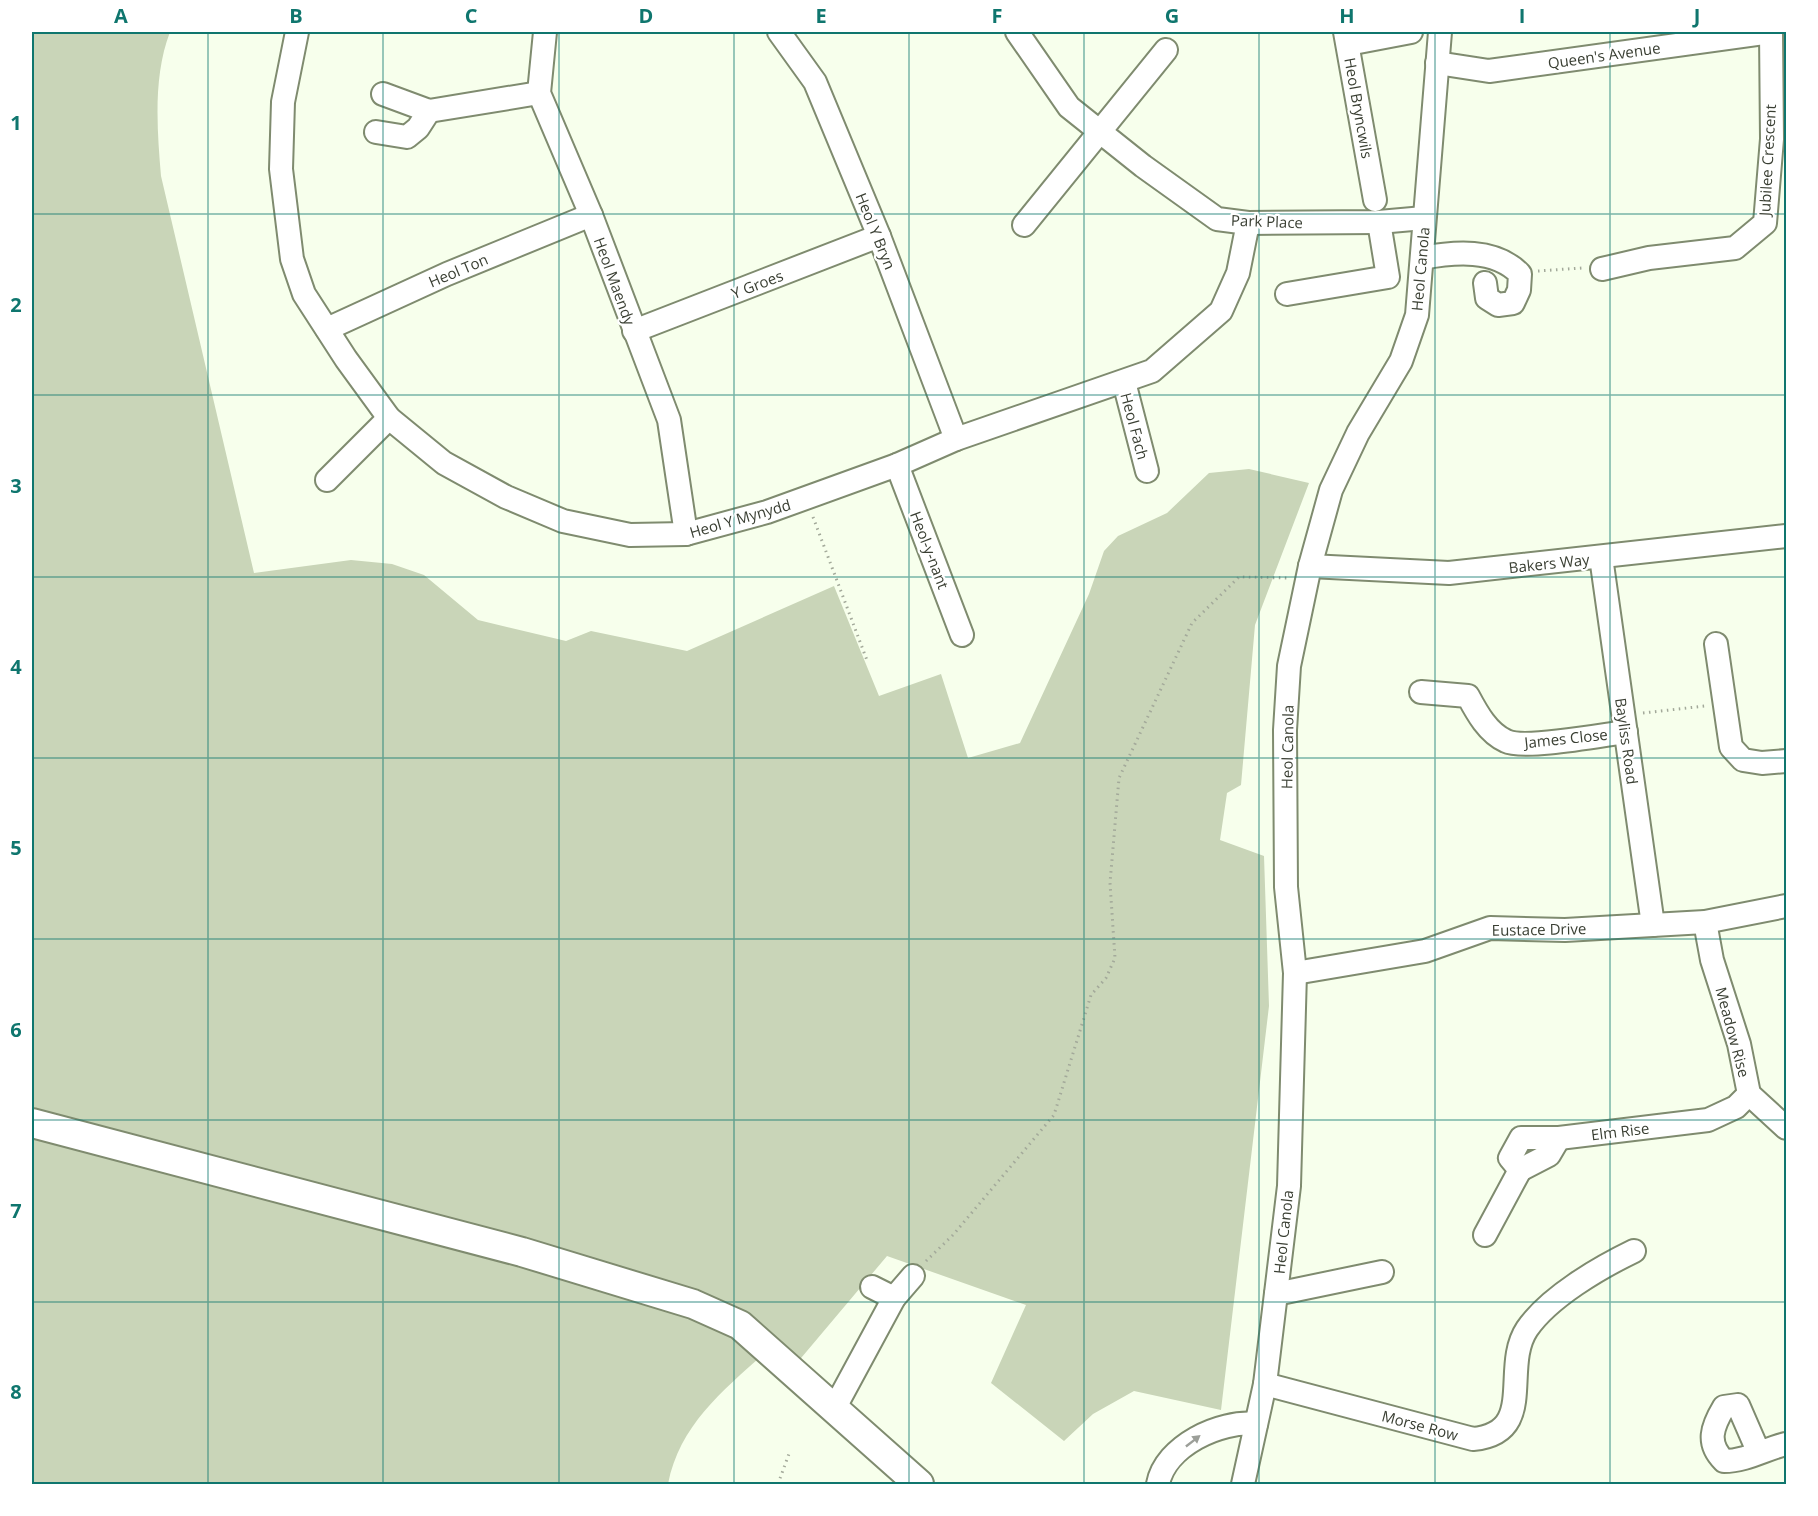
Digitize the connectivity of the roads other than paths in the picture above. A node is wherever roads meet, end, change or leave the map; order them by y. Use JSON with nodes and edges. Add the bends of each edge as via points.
{"nodes":[{"id":1,"x":297,"y":32,"type":"edge"},
{"id":2,"x":546,"y":32,"type":"edge"},
{"id":3,"x":779,"y":32,"type":"edge"},
{"id":4,"x":1017,"y":32,"type":"edge"},
{"id":5,"x":1411,"y":32,"type":"edge"},
{"id":6,"x":1440,"y":32,"type":"edge"},
{"id":7,"x":1771,"y":32,"type":"edge"},
{"id":8,"x":1347,"y":38,"type":"edge"},
{"id":9,"x":1166,"y":50,"type":"dead end"},
{"id":10,"x":1437,"y":63,"type":"junction"},
{"id":11,"x":539,"y":93,"type":"junction"},
{"id":12,"x":382,"y":94,"type":"dead end"},
{"id":13,"x":429,"y":111,"type":"junction"},
{"id":14,"x":376,"y":132,"type":"dead end"},
{"id":15,"x":1102,"y":132,"type":"junction"},
{"id":16,"x":1379,"y":196,"type":"junction"},
{"id":17,"x":591,"y":215,"type":"junction"},
{"id":18,"x":1424,"y":218,"type":"junction"},
{"id":19,"x":1248,"y":223,"type":"junction"},
{"id":20,"x":1024,"y":225,"type":"dead end"},
{"id":21,"x":879,"y":236,"type":"junction"},
{"id":22,"x":1422,"y":258,"type":"junction"},
{"id":23,"x":1602,"y":269,"type":"road end"},
{"id":24,"x":1485,"y":284,"type":"dead end"},
{"id":25,"x":1287,"y":294,"type":"dead end"},
{"id":26,"x":327,"y":329,"type":"junction"},
{"id":27,"x":634,"y":331,"type":"junction"},
{"id":28,"x":1124,"y":382,"type":"junction"},
{"id":29,"x":389,"y":418,"type":"junction"},
{"id":30,"x":956,"y":440,"type":"junction"},
{"id":31,"x":897,"y":465,"type":"junction"},
{"id":32,"x":1147,"y":471,"type":"dead end"},
{"id":33,"x":327,"y":480,"type":"dead end"},
{"id":34,"x":686,"y":534,"type":"junction"},
{"id":35,"x":1786,"y":536,"type":"edge"},
{"id":36,"x":1601,"y":557,"type":"junction"},
{"id":37,"x":1308,"y":572,"type":"junction"},
{"id":38,"x":962,"y":635,"type":"dead end"},
{"id":39,"x":1716,"y":644,"type":"dead end"},
{"id":40,"x":1420,"y":692,"type":"dead end"},
{"id":41,"x":1624,"y":724,"type":"junction"},
{"id":42,"x":1786,"y":760,"type":"edge"},
{"id":43,"x":1786,"y":906,"type":"edge"},
{"id":44,"x":1705,"y":922,"type":"junction"},
{"id":45,"x":1653,"y":925,"type":"junction"},
{"id":46,"x":1295,"y":973,"type":"junction"},
{"id":47,"x":1749,"y":1094,"type":"junction"},
{"id":48,"x":32,"y":1123,"type":"edge"},
{"id":49,"x":1786,"y":1128,"type":"edge"},
{"id":50,"x":1485,"y":1235,"type":"dead end"},
{"id":51,"x":1634,"y":1251,"type":"dead end"},
{"id":52,"x":1382,"y":1272,"type":"dead end"},
{"id":53,"x":913,"y":1276,"type":"road end"},
{"id":54,"x":872,"y":1287,"type":"dead end"},
{"id":55,"x":1276,"y":1294,"type":"junction"},
{"id":56,"x":894,"y":1298,"type":"junction"},
{"id":57,"x":1264,"y":1384,"type":"junction"},
{"id":58,"x":834,"y":1409,"type":"junction"},
{"id":59,"x":1256,"y":1424,"type":"junction"},
{"id":60,"x":1786,"y":1444,"type":"edge"},
{"id":61,"x":1758,"y":1451,"type":"dead end"},
{"id":62,"x":919,"y":1485,"type":"edge"},
{"id":63,"x":1158,"y":1485,"type":"edge"},
{"id":64,"x":1243,"y":1485,"type":"edge"}],
"edges":[{"from":1,"to":26,"type":"street","name":"Heol Y Mynydd","via":[[283,102],[281,170],[292,259],[304,294]]},
{"from":2,"to":11,"type":"street","name":"Heol Maendy"},
{"from":3,"to":21,"type":"street","name":"Heol Y Bryn","via":[[815,82]]},
{"from":4,"to":15,"type":"street","name":"Park Place","via":[[1069,107]]},
{"from":5,"to":8,"type":"street"},
{"from":6,"to":10,"type":"street","name":"Heol Canola"},
{"from":7,"to":10,"type":"street","name":"Queen's Avenue","via":[[1489,71]]},
{"from":7,"to":23,"type":"street","name":"Jubilee Crescent","via":[[1772,139],[1765,223],[1735,248],[1649,258]]},
{"from":8,"to":16,"type":"street","name":"Heol Bryncwils"},
{"from":9,"to":15,"type":"street"},
{"from":10,"to":18,"type":"street","name":"Heol Canola"},
{"from":11,"to":13,"type":"street"},
{"from":11,"to":17,"type":"street","name":"Heol Maendy"},
{"from":12,"to":13,"type":"street"},
{"from":13,"to":14,"type":"street","via":[[407,137]]},
{"from":15,"to":19,"type":"street","name":"Park Place","via":[[1217,219]]},
{"from":15,"to":20,"type":"street"},
{"from":16,"to":18,"type":"street","name":"Park Place"},
{"from":16,"to":19,"type":"street","name":"Park Place"},
{"from":16,"to":25,"type":"street","name":"Heol Bryncwils","via":[[1388,277]]},
{"from":17,"to":26,"type":"street","name":"Heol Ton"},
{"from":17,"to":27,"type":"street","name":"Heol Maendy"},
{"from":18,"to":22,"type":"street","name":"Heol Canola"},
{"from":19,"to":28,"type":"street","name":"Heol Y Mynydd","via":[[1238,273],[1221,311],[1152,371]]},
{"from":21,"to":27,"type":"street","name":"Y Groes"},
{"from":21,"to":30,"type":"street","name":"Heol Y Bryn"},
{"from":22,"to":24,"type":"street","via":[[1452,253],[1480,255],[1509,263],[1520,274],[1513,303],[1498,305],[1487,298]]},
{"from":22,"to":37,"type":"street","name":"Heol Canola","via":[[1417,315],[1410,340],[1342,462]]},
{"from":26,"to":29,"type":"street","name":"Heol Y Mynydd"},
{"from":27,"to":34,"type":"street","name":"Heol Maendy","via":[[669,420]]},
{"from":28,"to":30,"type":"street","name":"Heol Y Mynydd"},
{"from":28,"to":32,"type":"street","name":"Heol Fach"},
{"from":29,"to":33,"type":"street"},
{"from":29,"to":34,"type":"street","name":"Heol Y Mynydd","via":[[444,463],[506,497],[562,521],[630,535]]},
{"from":30,"to":31,"type":"street","name":"Heol Y Mynydd"},
{"from":31,"to":34,"type":"street","name":"Heol Y Mynydd","via":[[767,512]]},
{"from":31,"to":38,"type":"street","name":"Heol-y-nant"},
{"from":35,"to":36,"type":"street","name":"Bakers Way"},
{"from":36,"to":37,"type":"street","name":"Bakers Way","via":[[1449,573]]},
{"from":36,"to":41,"type":"street","name":"Bayliss Road"},
{"from":37,"to":46,"type":"street","name":"Heol Canola","via":[[1289,666],[1285,730],[1286,886]]},
{"from":39,"to":42,"type":"street","via":[[1731,747],[1743,760]]},
{"from":40,"to":41,"type":"street","name":"James Close","via":[[1468,696],[1493,732],[1508,742],[1528,744]]},
{"from":41,"to":45,"type":"street","name":"Bayliss Road"},
{"from":43,"to":44,"type":"street","name":"Eustace Drive"},
{"from":44,"to":45,"type":"street","name":"Eustace Drive"},
{"from":44,"to":47,"type":"street","name":"Meadow Rise"},
{"from":45,"to":46,"type":"street","name":"Eustace Drive","via":[[1565,930],[1490,928],[1425,951]]},
{"from":46,"to":55,"type":"street","name":"Heol Canola","via":[[1289,1186]]},
{"from":47,"to":49,"type":"street","name":"Meadow Rise"},
{"from":47,"to":50,"type":"street","name":"Elm Rise","via":[[1736,1107],[1708,1120],[1559,1138],[1521,1138],[1510,1158],[1520,1170]]},
{"from":48,"to":58,"type":"main road","via":[[522,1252],[693,1304],[740,1325]]},
{"from":51,"to":57,"type":"street","name":"Morse Row","via":[[1555,1300],[1528,1326],[1515,1359],[1516,1406],[1508,1421],[1490,1437],[1473,1439]]},
{"from":52,"to":55,"type":"street"},
{"from":53,"to":56,"type":"street"},
{"from":54,"to":56,"type":"street"},
{"from":55,"to":57,"type":"street","name":"Heol Canola"},
{"from":56,"to":58,"type":"street"},
{"from":57,"to":59,"type":"street","name":"Heol Canola"},
{"from":58,"to":62,"type":"main road"},
{"from":63,"to":59,"type":"street","one_way":true,"via":[[1170,1459],[1203,1433],[1228,1424]]},
{"from":59,"to":64,"type":"street","name":"Heol Canola"},
{"from":60,"to":61,"type":"street"}]}
